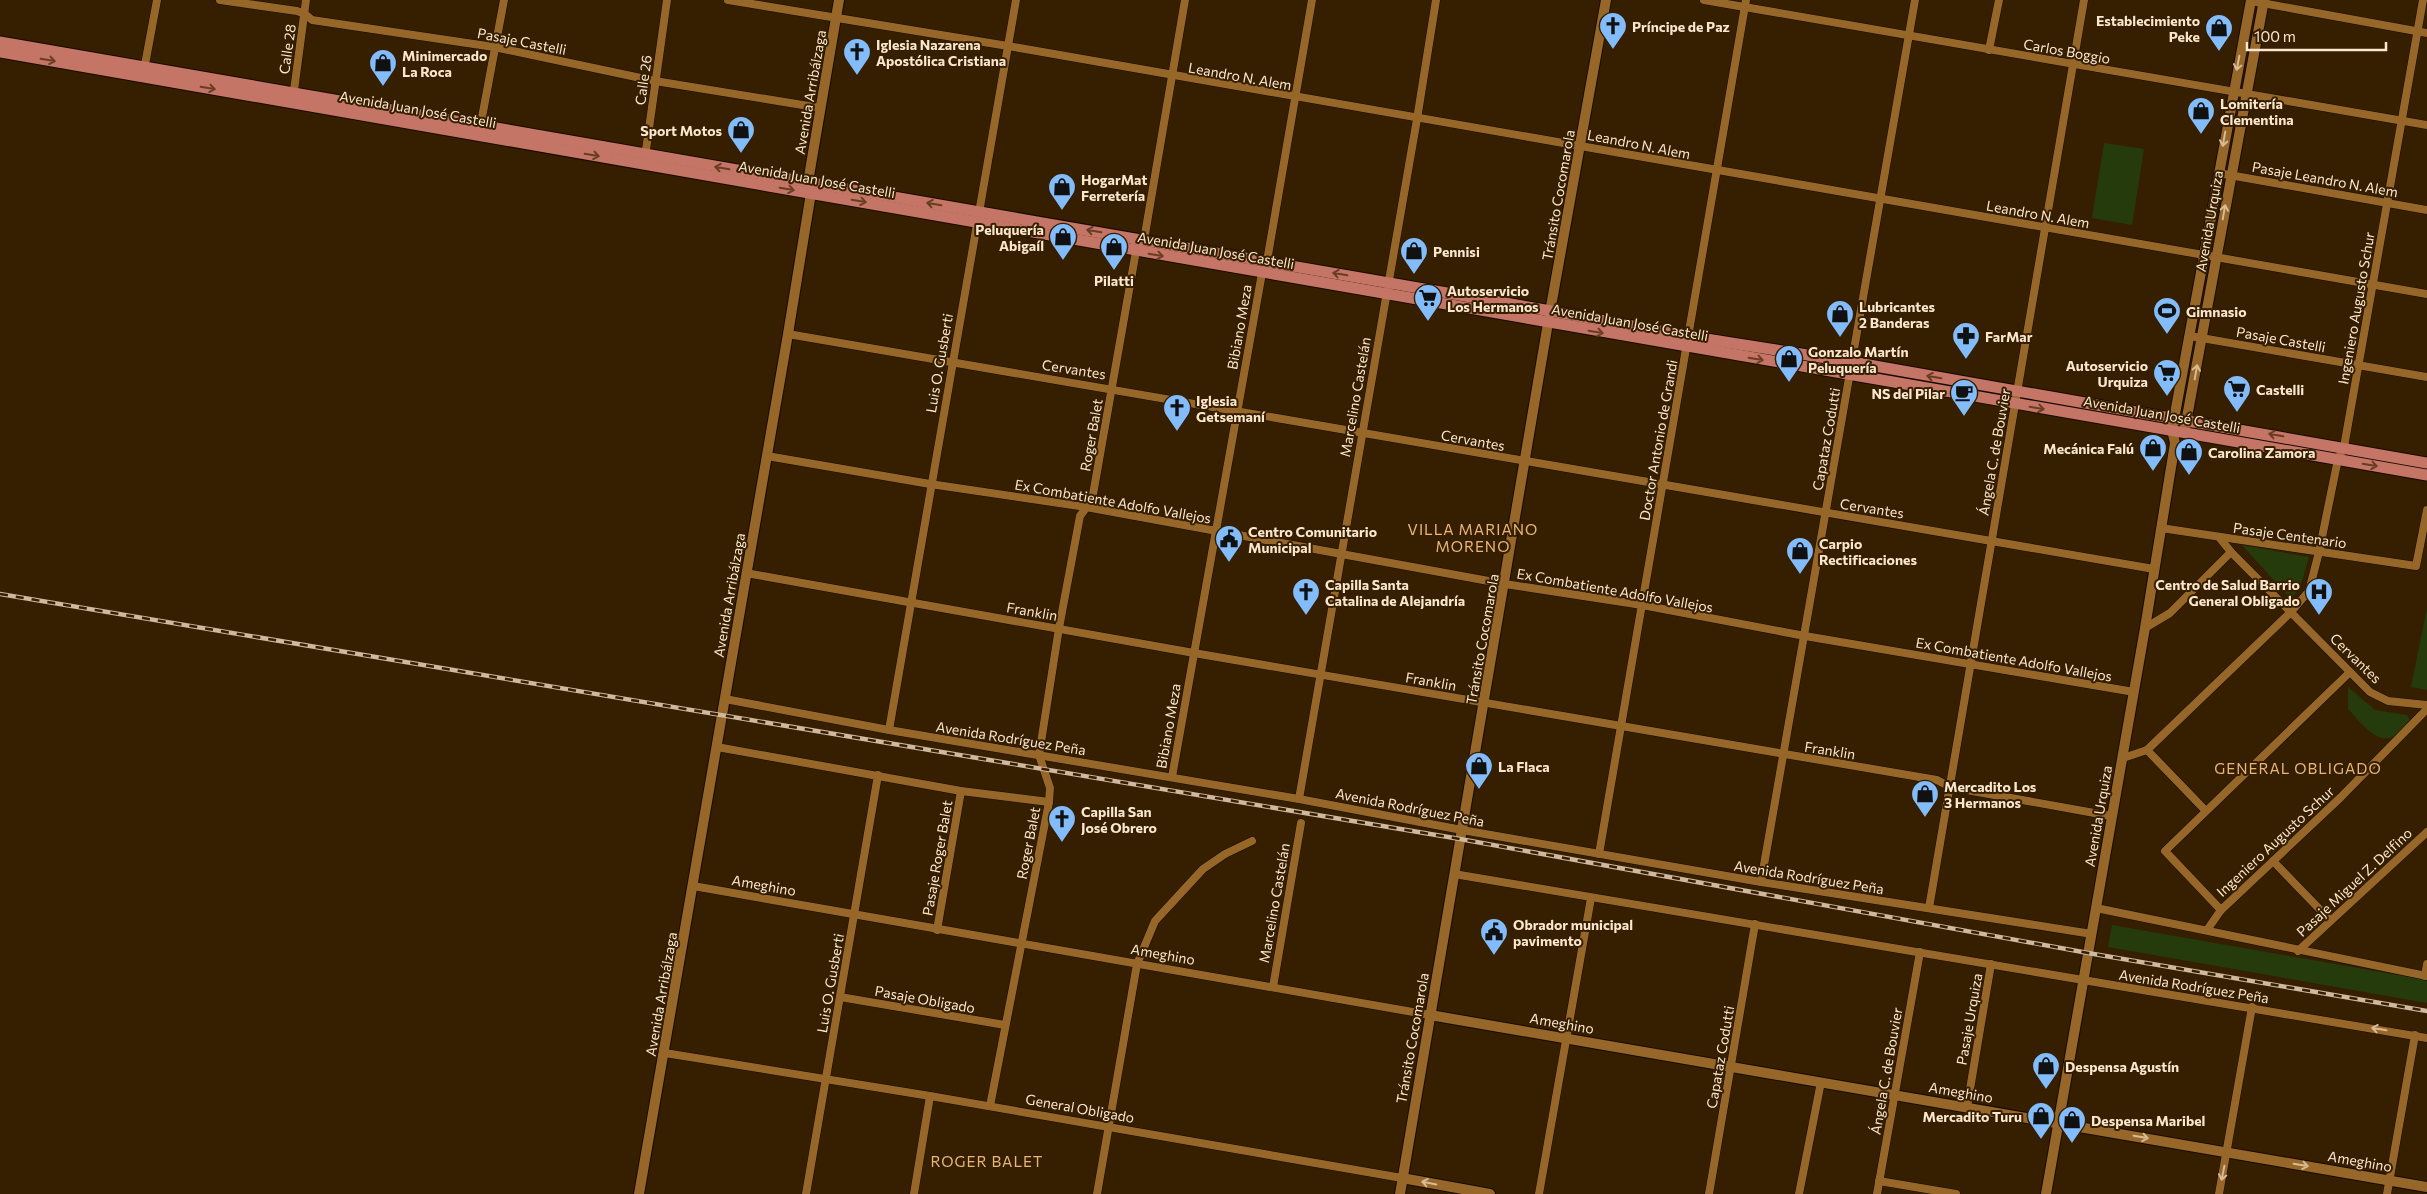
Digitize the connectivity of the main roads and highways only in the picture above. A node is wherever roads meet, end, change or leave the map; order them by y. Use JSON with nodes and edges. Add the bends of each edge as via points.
{"nodes":[{"id":1,"x":0,"y":42,"type":"edge"},
{"id":2,"x":0,"y":52,"type":"edge"},
{"id":3,"x":144,"y":72,"type":"junction"},
{"id":4,"x":977,"y":216,"type":"junction"},
{"id":5,"x":1687,"y":342,"type":"junction"},
{"id":6,"x":2427,"y":463,"type":"edge"},
{"id":7,"x":2427,"y":475,"type":"edge"}],
"edges":[{"from":1,"to":3,"type":"main road","name":"Avenida Juan José Castelli"},
{"from":2,"to":3,"type":"main road","name":"Avenida Juan José Castelli","one_way":true},
{"from":3,"to":4,"type":"main road","name":"Avenida Juan José Castelli"},
{"from":4,"to":5,"type":"main road","name":"Avenida Juan José Castelli","one_way":true,"via":[[1136,251],[1548,323]]},
{"from":5,"to":4,"type":"main road","name":"Avenida Juan José Castelli","one_way":true,"via":[[1551,311],[1388,282],[1144,240]]},
{"from":6,"to":5,"type":"main road","name":"Avenida Juan José Castelli","one_way":true,"via":[[1852,362]]},
{"from":5,"to":7,"type":"main road","name":"Avenida Juan José Castelli","one_way":true,"via":[[1850,375]]}]}
